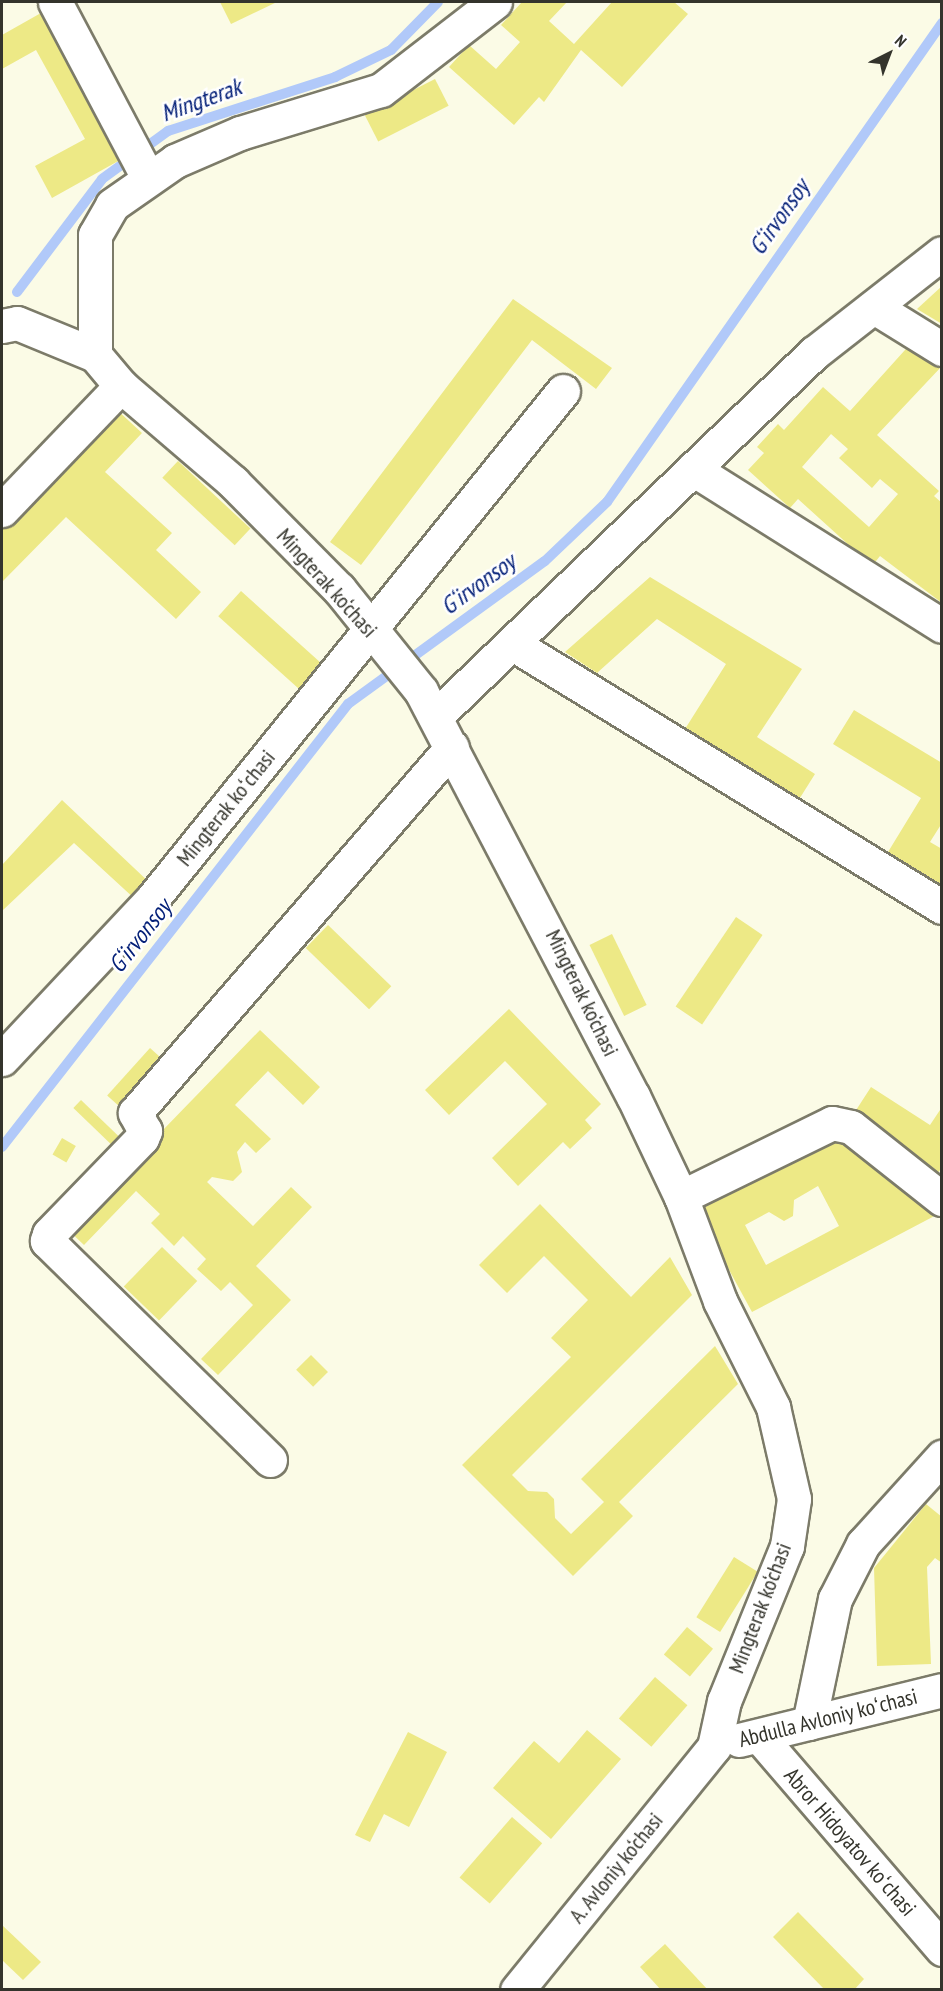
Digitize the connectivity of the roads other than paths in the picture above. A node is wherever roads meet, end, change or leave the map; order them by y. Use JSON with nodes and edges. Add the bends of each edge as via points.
{"nodes":[{"id":1,"x":55,"y":2,"type":"edge"},
{"id":2,"x":495,"y":2,"type":"edge"},
{"id":3,"x":148,"y":178,"type":"junction"},
{"id":4,"x":942,"y":253,"type":"edge"},
{"id":5,"x":874,"y":307,"type":"junction"},
{"id":6,"x":9,"y":324,"type":"edge"},
{"id":7,"x":942,"y":349,"type":"edge"},
{"id":8,"x":95,"y":355,"type":"junction"},
{"id":9,"x":121,"y":386,"type":"junction"},
{"id":10,"x":563,"y":391,"type":"dead end"},
{"id":11,"x":693,"y":469,"type":"junction"},
{"id":12,"x":2,"y":510,"type":"edge"},
{"id":13,"x":942,"y":626,"type":"edge"},
{"id":14,"x":371,"y":630,"type":"junction"},
{"id":15,"x":513,"y":644,"type":"junction"},
{"id":16,"x":429,"y":703,"type":"junction"},
{"id":17,"x":452,"y":747,"type":"junction"},
{"id":18,"x":942,"y":907,"type":"edge"},
{"id":19,"x":2,"y":1059,"type":"edge"},
{"id":20,"x":681,"y":1197,"type":"junction"},
{"id":21,"x":942,"y":1199,"type":"edge"},
{"id":22,"x":942,"y":1457,"type":"edge"},
{"id":23,"x":270,"y":1460,"type":"dead end"},
{"id":24,"x":942,"y":1690,"type":"edge"},
{"id":25,"x":808,"y":1723,"type":"junction"},
{"id":26,"x":759,"y":1736,"type":"junction"},
{"id":27,"x":714,"y":1747,"type":"junction"},
{"id":28,"x":942,"y":1949,"type":"edge"},
{"id":29,"x":518,"y":1989,"type":"edge"}],
"edges":[{"from":1,"to":3,"type":"street"},
{"from":2,"to":3,"type":"street","via":[[381,90],[240,133]]},
{"from":3,"to":8,"type":"street","via":[[112,205],[95,235]]},
{"from":4,"to":5,"type":"street"},
{"from":5,"to":7,"type":"street"},
{"from":5,"to":11,"type":"street","via":[[814,352]]},
{"from":6,"to":8,"type":"street"},
{"from":8,"to":9,"type":"street","name":"Mingterak ko‘chasi"},
{"from":9,"to":12,"type":"street"},
{"from":9,"to":14,"type":"street","name":"Mingterak ko‘chasi","via":[[233,482],[339,589]]},
{"from":10,"to":14,"type":"street","name":"Mingterak koʻchasi"},
{"from":11,"to":13,"type":"street"},
{"from":11,"to":15,"type":"street"},
{"from":14,"to":16,"type":"street","name":"Mingterak ko‘chasi"},
{"from":14,"to":19,"type":"street","name":"Mingterak koʻchasi","via":[[153,898]]},
{"from":15,"to":16,"type":"street"},
{"from":15,"to":18,"type":"street"},
{"from":16,"to":17,"type":"street","name":"Mingterak ko‘chasi"},
{"from":17,"to":20,"type":"street","name":"Mingterak ko‘chasi","via":[[544,916]]},
{"from":17,"to":23,"type":"street","via":[[135,1113],[145,1131],[142,1138],[49,1234],[47,1241]]},
{"from":20,"to":21,"type":"street","via":[[832,1123],[851,1127]]},
{"from":20,"to":27,"type":"street","name":"Mingterak ko‘chasi","via":[[720,1301],[773,1407],[794,1499],[787,1546],[724,1701]]},
{"from":22,"to":25,"type":"street","via":[[862,1544],[836,1599]]},
{"from":24,"to":25,"type":"street","name":"Abdulla Avloniy koʻchasi"},
{"from":25,"to":26,"type":"street","name":"Abdulla Avloniy koʻchasi"},
{"from":26,"to":27,"type":"street","name":"Abdulla Avloniy koʻchasi"},
{"from":26,"to":28,"type":"street","name":"Abror Hidoyatov koʻchasi"},
{"from":27,"to":29,"type":"street","name":"A. Avloniy ko‘chasi"}]}
